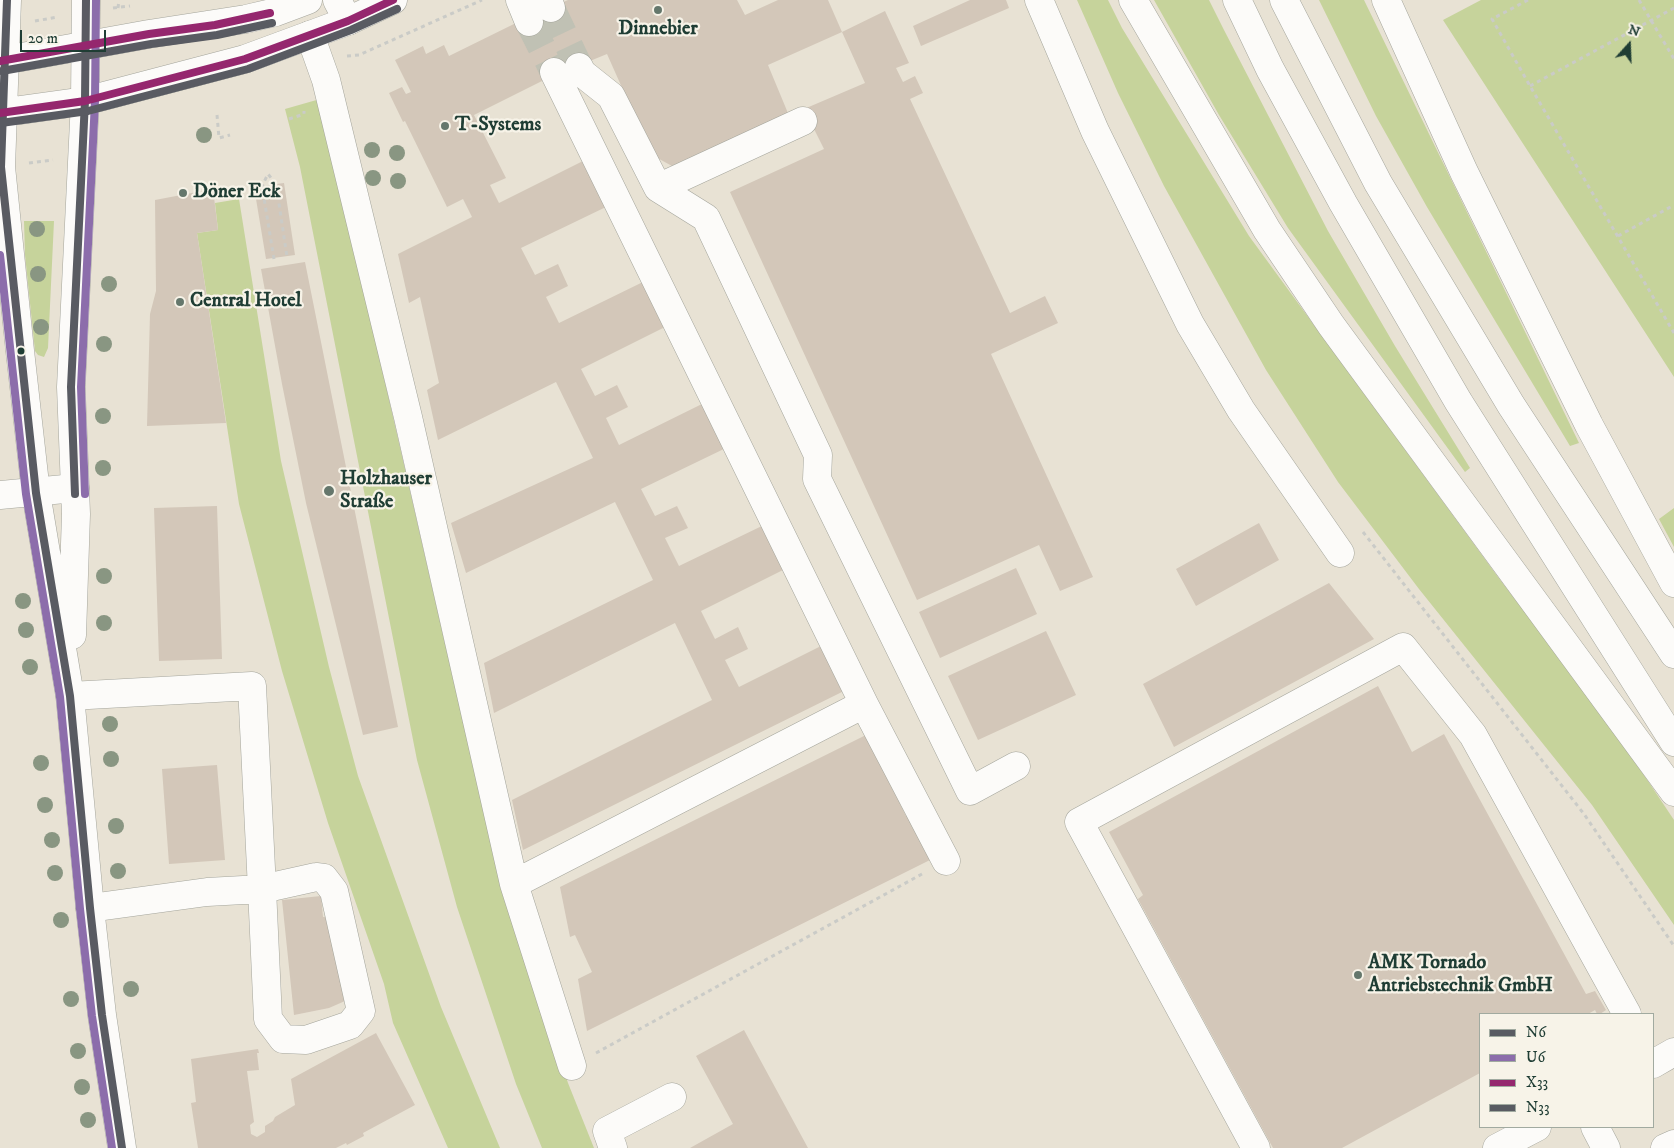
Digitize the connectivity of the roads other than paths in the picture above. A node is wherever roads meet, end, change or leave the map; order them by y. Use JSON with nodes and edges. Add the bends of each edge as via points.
{"nodes":[{"id":1,"x":7,"y":0,"type":"edge"},
{"id":2,"x":86,"y":0,"type":"edge"},
{"id":3,"x":308,"y":0,"type":"edge"},
{"id":4,"x":393,"y":0,"type":"edge"},
{"id":5,"x":1039,"y":0,"type":"edge"},
{"id":6,"x":1133,"y":0,"type":"edge"},
{"id":7,"x":1237,"y":0,"type":"edge"},
{"id":8,"x":1284,"y":0,"type":"edge"},
{"id":9,"x":1386,"y":0,"type":"edge"},
{"id":10,"x":342,"y":10,"type":"edge"},
{"id":11,"x":86,"y":45,"type":"junction"},
{"id":12,"x":315,"y":47,"type":"junction"},
{"id":13,"x":2,"y":61,"type":"edge"},
{"id":14,"x":84,"y":101,"type":"junction"},
{"id":15,"x":2,"y":113,"type":"edge"},
{"id":16,"x":803,"y":121,"type":"dead end"},
{"id":17,"x":658,"y":188,"type":"junction"},
{"id":18,"x":75,"y":488,"type":"junction"},
{"id":19,"x":36,"y":492,"type":"junction"},
{"id":20,"x":0,"y":495,"type":"edge"},
{"id":21,"x":1340,"y":553,"type":"dead end"},
{"id":22,"x":1674,"y":583,"type":"edge"},
{"id":23,"x":1674,"y":654,"type":"edge"},
{"id":24,"x":70,"y":696,"type":"junction"},
{"id":25,"x":864,"y":704,"type":"junction"},
{"id":26,"x":1674,"y":742,"type":"edge"},
{"id":27,"x":1016,"y":766,"type":"dead end"},
{"id":28,"x":1674,"y":792,"type":"edge"},
{"id":29,"x":946,"y":861,"type":"road end"},
{"id":30,"x":514,"y":884,"type":"junction"},
{"id":31,"x":262,"y":889,"type":"junction"},
{"id":32,"x":90,"y":908,"type":"junction"},
{"id":33,"x":1626,"y":1013,"type":"edge"},
{"id":34,"x":572,"y":1066,"type":"dead end"},
{"id":35,"x":672,"y":1097,"type":"dead end"},
{"id":36,"x":1535,"y":1128,"type":"edge"},
{"id":37,"x":1596,"y":1128,"type":"edge"},
{"id":38,"x":1674,"y":1144,"type":"edge"},
{"id":39,"x":122,"y":1148,"type":"edge"},
{"id":40,"x":613,"y":1148,"type":"edge"},
{"id":41,"x":1256,"y":1148,"type":"edge"},
{"id":42,"x":1497,"y":1148,"type":"edge"},
{"id":43,"x":1606,"y":1148,"type":"edge"},
{"id":44,"x":1665,"y":1148,"type":"edge"}],
"edges":[{"from":1,"to":13,"type":"main road"},
{"from":2,"to":11,"type":"main road"},
{"from":3,"to":11,"type":"main road","via":[[246,19]]},
{"from":4,"to":10,"type":"main road"},
{"from":5,"to":21,"type":"main road","via":[[1095,131],[1190,324],[1241,410]]},
{"from":6,"to":28,"type":"main road","via":[[1267,230],[1331,325]]},
{"from":7,"to":26,"type":"main road","via":[[1270,69],[1334,186],[1458,401]]},
{"from":8,"to":23,"type":"main road","via":[[1378,183],[1511,405]]},
{"from":9,"to":22,"type":"main road","via":[[1468,181],[1590,425]]},
{"from":10,"to":12,"type":"main road"},
{"from":11,"to":13,"type":"main road"},
{"from":11,"to":14,"type":"main road"},
{"from":12,"to":14,"type":"main road","via":[[245,59]]},
{"from":12,"to":30,"type":"main road","via":[[408,417]]},
{"from":13,"to":15,"type":"main road"},
{"from":14,"to":15,"type":"main road"},
{"from":14,"to":18,"type":"main road","via":[[70,387]]},
{"from":15,"to":19,"type":"main road","via":[[1,167]]},
{"from":16,"to":17,"type":"main road"},
{"from":17,"to":25,"type":"main road","via":[[611,96],[582,73],[566,69],[609,185]]},
{"from":17,"to":27,"type":"main road","via":[[706,218],[818,455],[817,480],[970,790]]},
{"from":18,"to":19,"type":"main road"},
{"from":18,"to":24,"type":"main road"},
{"from":19,"to":20,"type":"main road"},
{"from":19,"to":24,"type":"main road"},
{"from":24,"to":31,"type":"main road","via":[[252,686]]},
{"from":24,"to":32,"type":"main road"},
{"from":25,"to":29,"type":"main road"},
{"from":25,"to":30,"type":"main road"},
{"from":30,"to":34,"type":"main road"},
{"from":31,"to":31,"type":"main road","via":[[268,1020],[283,1039],[306,1040],[350,1025],[360,1011],[334,892],[324,878],[316,877]]},
{"from":31,"to":32,"type":"main road","via":[[207,892]]},
{"from":32,"to":39,"type":"main road"},
{"from":33,"to":41,"type":"main road","via":[[1473,735],[1403,647],[1078,822]]},
{"from":35,"to":40,"type":"main road","via":[[607,1131]]},
{"from":36,"to":42,"type":"main road"},
{"from":37,"to":43,"type":"main road"},
{"from":38,"to":44,"type":"main road"}]}
